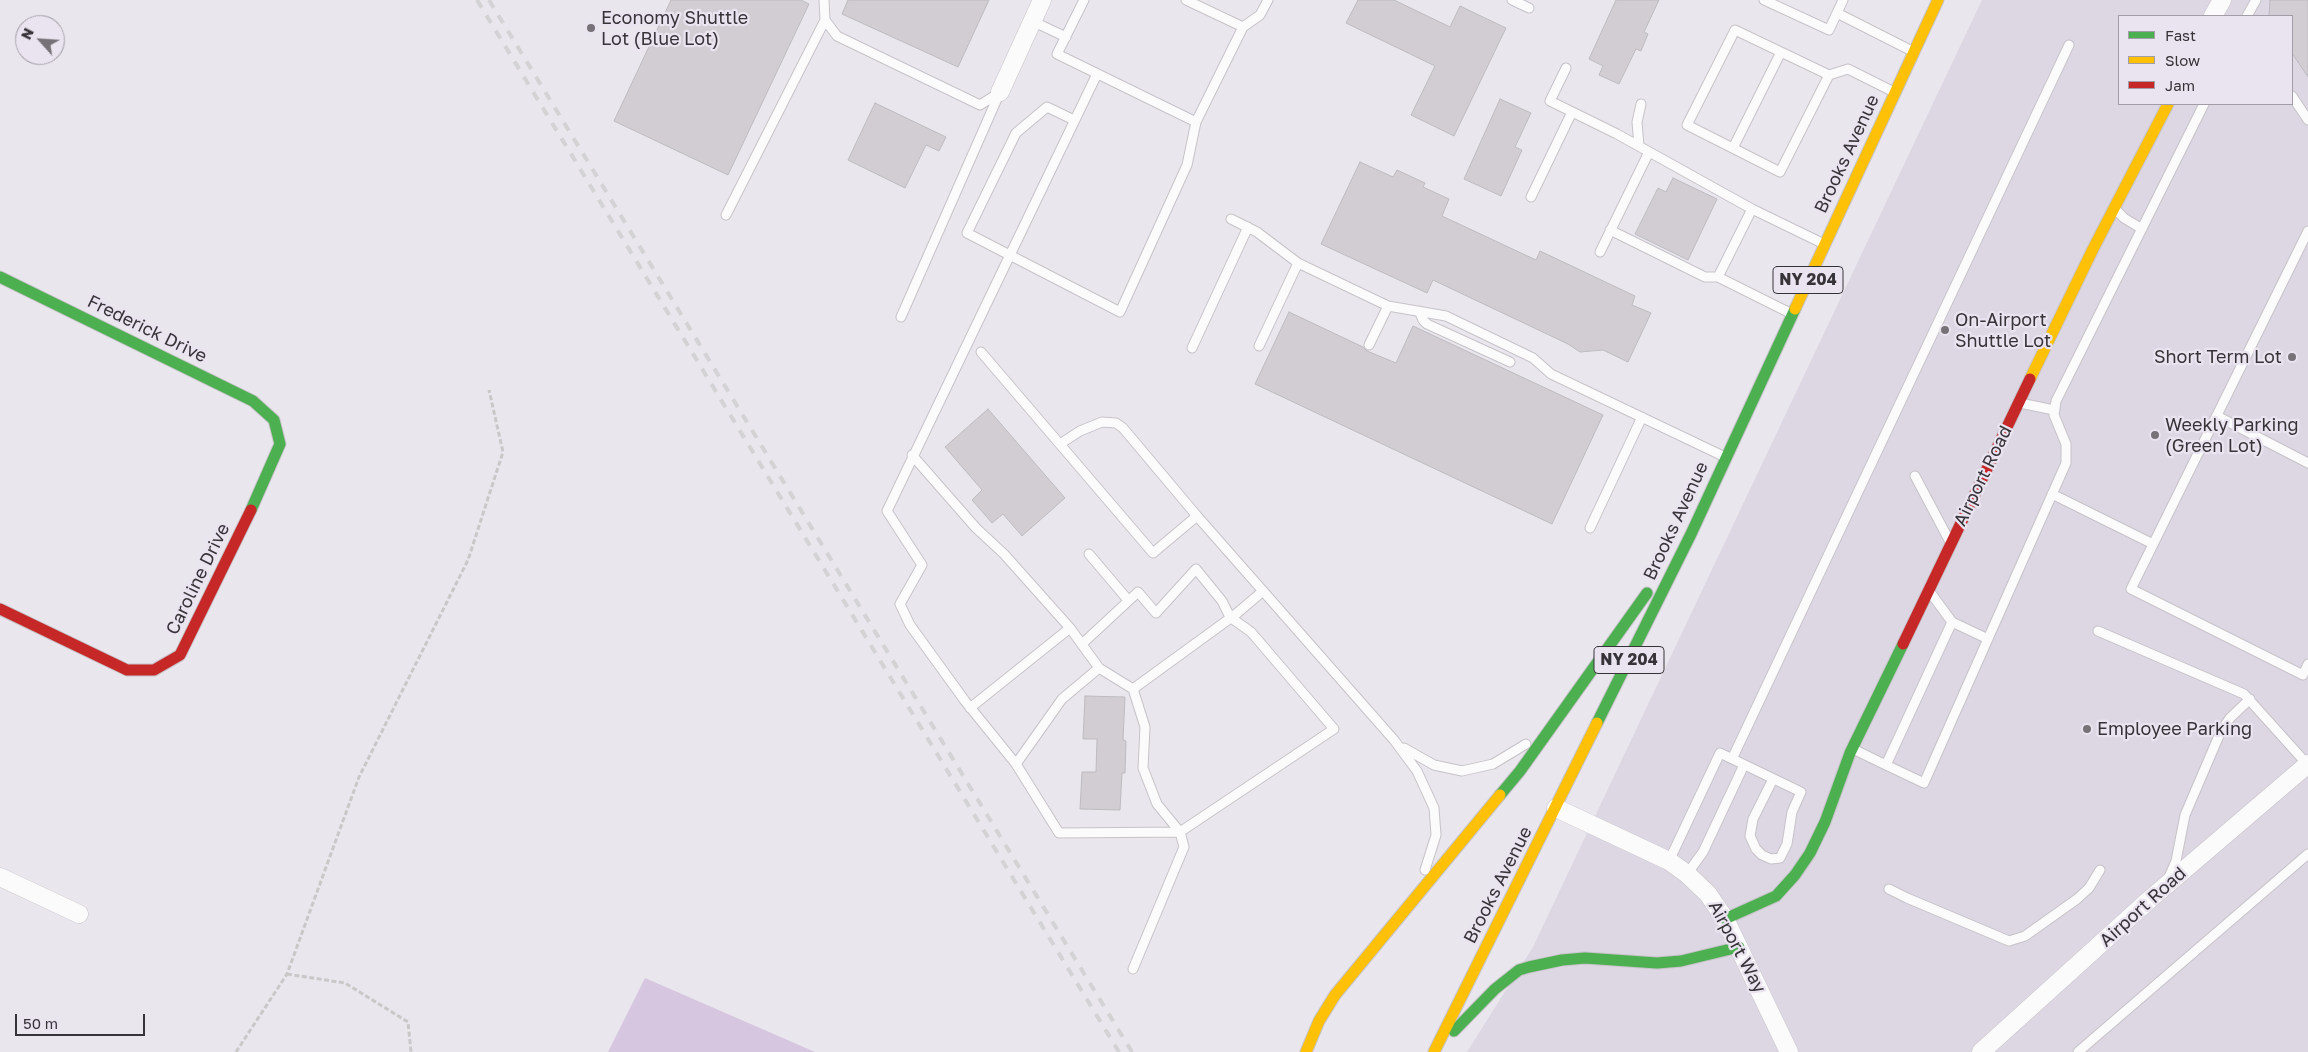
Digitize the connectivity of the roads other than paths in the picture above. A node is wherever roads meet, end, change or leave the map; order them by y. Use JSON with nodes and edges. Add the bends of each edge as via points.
{"nodes":[{"id":1,"x":824,"y":0,"type":"edge"},
{"id":2,"x":1042,"y":0,"type":"edge"},
{"id":3,"x":1084,"y":0,"type":"edge"},
{"id":4,"x":1186,"y":0,"type":"edge"},
{"id":5,"x":1268,"y":0,"type":"edge"},
{"id":6,"x":1512,"y":0,"type":"edge"},
{"id":7,"x":1764,"y":0,"type":"edge"},
{"id":8,"x":1843,"y":0,"type":"edge"},
{"id":9,"x":1938,"y":0,"type":"edge"},
{"id":10,"x":2222,"y":0,"type":"edge"},
{"id":11,"x":2256,"y":0,"type":"edge"},
{"id":12,"x":1529,"y":8,"type":"dead end"},
{"id":13,"x":1836,"y":13,"type":"junction"},
{"id":14,"x":2214,"y":15,"type":"edge"},
{"id":15,"x":2248,"y":15,"type":"edge"},
{"id":16,"x":825,"y":20,"type":"junction"},
{"id":17,"x":1032,"y":21,"type":"junction"},
{"id":18,"x":1243,"y":27,"type":"junction"},
{"id":19,"x":1066,"y":37,"type":"junction"},
{"id":20,"x":2069,"y":45,"type":"dead end"},
{"id":21,"x":1781,"y":52,"type":"junction"},
{"id":22,"x":1913,"y":52,"type":"junction"},
{"id":23,"x":1566,"y":68,"type":"dead end"},
{"id":24,"x":1097,"y":74,"type":"junction"},
{"id":25,"x":1829,"y":75,"type":"junction"},
{"id":26,"x":1000,"y":92,"type":"junction"},
{"id":27,"x":1894,"y":93,"type":"junction"},
{"id":28,"x":2293,"y":98,"type":"edge"},
{"id":29,"x":1641,"y":104,"type":"dead end"},
{"id":30,"x":2167,"y":105,"type":"edge"},
{"id":31,"x":2204,"y":105,"type":"edge"},
{"id":32,"x":1572,"y":112,"type":"junction"},
{"id":33,"x":1074,"y":120,"type":"junction"},
{"id":34,"x":2308,"y":120,"type":"edge"},
{"id":35,"x":1196,"y":122,"type":"junction"},
{"id":36,"x":1639,"y":146,"type":"junction"},
{"id":37,"x":1733,"y":148,"type":"junction"},
{"id":38,"x":1649,"y":152,"type":"junction"},
{"id":39,"x":1531,"y":197,"type":"dead end"},
{"id":40,"x":2114,"y":208,"type":"junction"},
{"id":41,"x":1752,"y":209,"type":"junction"},
{"id":42,"x":726,"y":215,"type":"dead end"},
{"id":43,"x":1231,"y":219,"type":"dead end"},
{"id":44,"x":1248,"y":227,"type":"junction"},
{"id":45,"x":2142,"y":229,"type":"junction"},
{"id":46,"x":1610,"y":230,"type":"junction"},
{"id":47,"x":2308,"y":232,"type":"edge"},
{"id":48,"x":1824,"y":244,"type":"junction"},
{"id":49,"x":1600,"y":252,"type":"dead end"},
{"id":50,"x":1009,"y":255,"type":"junction"},
{"id":51,"x":1298,"y":263,"type":"junction"},
{"id":52,"x":0,"y":277,"type":"edge"},
{"id":53,"x":1718,"y":277,"type":"junction"},
{"id":54,"x":1388,"y":306,"type":"junction"},
{"id":55,"x":1419,"y":311,"type":"junction"},
{"id":56,"x":1792,"y":314,"type":"junction"},
{"id":57,"x":901,"y":317,"type":"dead end"},
{"id":58,"x":1369,"y":345,"type":"dead end"},
{"id":59,"x":1259,"y":346,"type":"dead end"},
{"id":60,"x":1192,"y":348,"type":"dead end"},
{"id":61,"x":981,"y":352,"type":"dead end"},
{"id":62,"x":1510,"y":362,"type":"dead end"},
{"id":63,"x":2018,"y":403,"type":"junction"},
{"id":64,"x":2054,"y":410,"type":"junction"},
{"id":65,"x":2217,"y":416,"type":"junction"},
{"id":66,"x":1642,"y":417,"type":"junction"},
{"id":67,"x":274,"y":420,"type":"joint"},
{"id":68,"x":1060,"y":444,"type":"junction"},
{"id":69,"x":912,"y":455,"type":"junction"},
{"id":70,"x":1726,"y":457,"type":"junction"},
{"id":71,"x":2308,"y":462,"type":"edge"},
{"id":72,"x":1915,"y":476,"type":"dead end"},
{"id":73,"x":2052,"y":494,"type":"junction"},
{"id":74,"x":1197,"y":516,"type":"junction"},
{"id":75,"x":1590,"y":528,"type":"dead end"},
{"id":76,"x":1691,"y":534,"type":"junction"},
{"id":77,"x":1951,"y":543,"type":"junction"},
{"id":78,"x":2154,"y":544,"type":"junction"},
{"id":79,"x":1089,"y":554,"type":"dead end"},
{"id":80,"x":1928,"y":590,"type":"junction"},
{"id":81,"x":1263,"y":591,"type":"junction"},
{"id":82,"x":1128,"y":600,"type":"junction"},
{"id":83,"x":0,"y":609,"type":"edge"},
{"id":84,"x":1230,"y":617,"type":"junction"},
{"id":85,"x":1952,"y":622,"type":"junction"},
{"id":86,"x":1070,"y":628,"type":"junction"},
{"id":87,"x":2098,"y":631,"type":"dead end"},
{"id":88,"x":1988,"y":639,"type":"junction"},
{"id":89,"x":1082,"y":644,"type":"junction"},
{"id":90,"x":2308,"y":664,"type":"edge"},
{"id":91,"x":1099,"y":668,"type":"junction"},
{"id":92,"x":1133,"y":689,"type":"junction"},
{"id":93,"x":2250,"y":699,"type":"junction"},
{"id":94,"x":1567,"y":705,"type":"junction"},
{"id":95,"x":970,"y":708,"type":"junction"},
{"id":96,"x":1394,"y":740,"type":"junction"},
{"id":97,"x":1852,"y":749,"type":"junction"},
{"id":98,"x":1732,"y":759,"type":"junction"},
{"id":99,"x":1016,"y":764,"type":"junction"},
{"id":100,"x":2308,"y":764,"type":"edge"},
{"id":101,"x":1744,"y":765,"type":"junction"},
{"id":102,"x":1886,"y":765,"type":"junction"},
{"id":103,"x":1773,"y":778,"type":"junction"},
{"id":104,"x":1556,"y":808,"type":"junction"},
{"id":105,"x":1180,"y":832,"type":"junction"},
{"id":106,"x":2308,"y":854,"type":"edge"},
{"id":107,"x":1669,"y":861,"type":"junction"},
{"id":108,"x":2100,"y":870,"type":"dead end"},
{"id":109,"x":1687,"y":874,"type":"junction"},
{"id":110,"x":0,"y":877,"type":"edge"},
{"id":111,"x":1889,"y":889,"type":"dead end"},
{"id":112,"x":2149,"y":900,"type":"junction"},
{"id":113,"x":79,"y":914,"type":"dead end"},
{"id":114,"x":1399,"y":917,"type":"junction"},
{"id":115,"x":1725,"y":920,"type":"junction"},
{"id":116,"x":1739,"y":947,"type":"junction"},
{"id":117,"x":1133,"y":969,"type":"dead end"},
{"id":118,"x":1306,"y":1052,"type":"edge"},
{"id":119,"x":1434,"y":1052,"type":"edge"},
{"id":120,"x":1438,"y":1052,"type":"edge"},
{"id":121,"x":1789,"y":1052,"type":"edge"},
{"id":122,"x":1981,"y":1052,"type":"edge"},
{"id":123,"x":2078,"y":1052,"type":"edge"}],
"edges":[{"from":1,"to":16,"type":"lane"},
{"from":2,"to":17,"type":"street"},
{"from":3,"to":19,"type":"lane"},
{"from":4,"to":18,"type":"lane"},
{"from":5,"to":18,"type":"lane","via":[[1260,15]]},
{"from":6,"to":12,"type":"lane"},
{"from":7,"to":13,"type":"lane","via":[[1829,30]]},
{"from":8,"to":13,"type":"lane"},
{"from":9,"to":22,"type":"main road","name":"Brooks Avenue","number":"NY 204"},
{"from":10,"to":14,"type":"street"},
{"from":11,"to":15,"type":"lane"},
{"from":13,"to":22,"type":"lane"},
{"from":16,"to":26,"type":"lane","via":[[837,36],[980,105]]},
{"from":16,"to":42,"type":"lane"},
{"from":17,"to":19,"type":"lane"},
{"from":17,"to":26,"type":"street"},
{"from":18,"to":35,"type":"lane"},
{"from":19,"to":24,"type":"lane","via":[[1057,54]]},
{"from":20,"to":98,"type":"lane"},
{"from":21,"to":25,"type":"lane"},
{"from":21,"to":37,"type":"lane"},
{"from":21,"to":37,"type":"lane","via":[[1735,30],[1687,125]]},
{"from":22,"to":27,"type":"main road","name":"Brooks Avenue","number":"NY 204"},
{"from":23,"to":32,"type":"lane","via":[[1550,101]]},
{"from":24,"to":33,"type":"lane"},
{"from":24,"to":35,"type":"lane"},
{"from":25,"to":27,"type":"lane","via":[[1848,69]]},
{"from":25,"to":37,"type":"lane","via":[[1780,172]]},
{"from":26,"to":57,"type":"lane"},
{"from":27,"to":48,"type":"main road","name":"Brooks Avenue","number":"NY 204"},
{"from":28,"to":34,"type":"lane"},
{"from":29,"to":36,"type":"lane","via":[[1637,122]]},
{"from":30,"to":40,"type":"main road","name":"Airport Road"},
{"from":31,"to":45,"type":"lane"},
{"from":32,"to":36,"type":"lane"},
{"from":32,"to":39,"type":"lane"},
{"from":33,"to":50,"type":"lane"},
{"from":33,"to":50,"type":"lane","via":[[1047,107],[1016,133],[967,233]]},
{"from":35,"to":50,"type":"lane","via":[[1187,165],[1120,312]]},
{"from":36,"to":38,"type":"lane"},
{"from":38,"to":41,"type":"lane"},
{"from":38,"to":46,"type":"lane"},
{"from":40,"to":45,"type":"lane"},
{"from":40,"to":63,"type":"main road","name":"Airport Road"},
{"from":41,"to":48,"type":"lane"},
{"from":41,"to":53,"type":"lane"},
{"from":43,"to":44,"type":"lane"},
{"from":44,"to":51,"type":"lane"},
{"from":44,"to":60,"type":"lane"},
{"from":45,"to":64,"type":"lane"},
{"from":46,"to":49,"type":"lane"},
{"from":46,"to":53,"type":"lane","via":[[1705,277]]},
{"from":47,"to":65,"type":"lane"},
{"from":48,"to":56,"type":"main road","name":"Brooks Avenue","number":"NY 204"},
{"from":50,"to":69,"type":"lane"},
{"from":51,"to":54,"type":"lane"},
{"from":51,"to":59,"type":"lane"},
{"from":52,"to":67,"type":"main road","name":"Frederick Drive","via":[[252,401]]},
{"from":53,"to":56,"type":"lane"},
{"from":54,"to":55,"type":"lane"},
{"from":54,"to":58,"type":"lane"},
{"from":55,"to":62,"type":"lane","via":[[1427,324]]},
{"from":55,"to":66,"type":"lane","via":[[1453,319],[1533,358],[1551,374]]},
{"from":56,"to":70,"type":"main road","name":"Brooks Avenue","number":"NY 204"},
{"from":61,"to":68,"type":"lane"},
{"from":63,"to":64,"type":"lane"},
{"from":63,"to":77,"type":"main road","name":"Airport Road"},
{"from":64,"to":73,"type":"lane","via":[[2068,451],[2066,464]]},
{"from":65,"to":71,"type":"lane"},
{"from":65,"to":78,"type":"lane"},
{"from":66,"to":70,"type":"lane"},
{"from":66,"to":75,"type":"lane"},
{"from":67,"to":83,"type":"main road","name":"Caroline Drive","via":[[280,444],[270,472],[180,655],[154,670],[127,670]]},
{"from":68,"to":74,"type":"lane","via":[[1094,424],[1116,423]]},
{"from":68,"to":74,"type":"lane","via":[[1153,553]]},
{"from":69,"to":86,"type":"lane"},
{"from":69,"to":95,"type":"lane","via":[[886,511],[922,565],[900,604],[910,625]]},
{"from":70,"to":76,"type":"main road","name":"Brooks Avenue","number":"NY 204"},
{"from":72,"to":77,"type":"lane"},
{"from":73,"to":78,"type":"lane"},
{"from":73,"to":88,"type":"lane"},
{"from":74,"to":81,"type":"lane"},
{"from":76,"to":94,"type":"main road"},
{"from":76,"to":104,"type":"main road","name":"Brooks Avenue","number":"NY 204"},
{"from":77,"to":80,"type":"main road","name":"Airport Road"},
{"from":78,"to":90,"type":"lane","via":[[2131,589],[2303,675]]},
{"from":79,"to":82,"type":"lane"},
{"from":80,"to":85,"type":"lane"},
{"from":80,"to":97,"type":"main road","name":"Airport Road"},
{"from":81,"to":84,"type":"lane"},
{"from":81,"to":96,"type":"lane"},
{"from":82,"to":84,"type":"lane","via":[[1138,592],[1156,613],[1196,569],[1222,601]]},
{"from":82,"to":89,"type":"lane"},
{"from":84,"to":92,"type":"lane"},
{"from":84,"to":105,"type":"lane","via":[[1251,632],[1334,729]]},
{"from":85,"to":88,"type":"lane"},
{"from":85,"to":102,"type":"lane"},
{"from":86,"to":89,"type":"lane"},
{"from":86,"to":95,"type":"lane"},
{"from":87,"to":93,"type":"lane","via":[[2231,686]]},
{"from":88,"to":102,"type":"lane","via":[[1924,783]]},
{"from":89,"to":91,"type":"lane"},
{"from":91,"to":92,"type":"lane"},
{"from":91,"to":99,"type":"lane","via":[[1062,699]]},
{"from":92,"to":105,"type":"lane","via":[[1145,727],[1143,768],[1157,804]]},
{"from":93,"to":100,"type":"lane"},
{"from":93,"to":112,"type":"lane","via":[[2221,731],[2185,815],[2172,870],[2164,885]]},
{"from":94,"to":96,"type":"lane","via":[[1522,747],[1502,760],[1478,769],[1455,771],[1441,768]]},
{"from":94,"to":114,"type":"main road","via":[[1497,799]]},
{"from":95,"to":99,"type":"lane"},
{"from":96,"to":114,"type":"lane","via":[[1423,782],[1432,800],[1437,826],[1427,864]]},
{"from":97,"to":102,"type":"lane"},
{"from":97,"to":115,"type":"main road","name":"Airport Road","via":[[1825,822],[1796,875],[1776,896]]},
{"from":98,"to":101,"type":"lane"},
{"from":98,"to":107,"type":"lane","via":[[1720,753]]},
{"from":99,"to":105,"type":"lane","via":[[1059,833]]},
{"from":100,"to":112,"type":"street","name":"Airport Road"},
{"from":101,"to":103,"type":"lane"},
{"from":101,"to":109,"type":"lane","via":[[1702,852]]},
{"from":103,"to":103,"type":"lane","via":[[1801,792],[1792,812],[1785,849],[1780,858],[1774,860],[1758,852],[1750,836],[1753,819]]},
{"from":104,"to":107,"type":"street","name":"Airport Way"},
{"from":104,"to":119,"type":"main road","name":"Brooks Avenue","number":"NY 204"},
{"from":105,"to":117,"type":"lane","via":[[1184,847]]},
{"from":106,"to":123,"type":"lane"},
{"from":107,"to":109,"type":"street","name":"Airport Way"},
{"from":108,"to":111,"type":"lane","via":[[2077,899],[2025,936],[2009,941]]},
{"from":109,"to":115,"type":"street","name":"Airport Way","via":[[1708,894]]},
{"from":110,"to":113,"type":"street"},
{"from":112,"to":122,"type":"street","name":"Airport Road"},
{"from":114,"to":118,"type":"main road","via":[[1335,995]]},
{"from":115,"to":116,"type":"street","name":"Airport Way"},
{"from":116,"to":120,"type":"main road","via":[[1681,961],[1657,963],[1585,958],[1524,968],[1483,1000]]},
{"from":116,"to":121,"type":"street","name":"Airport Way"}]}
